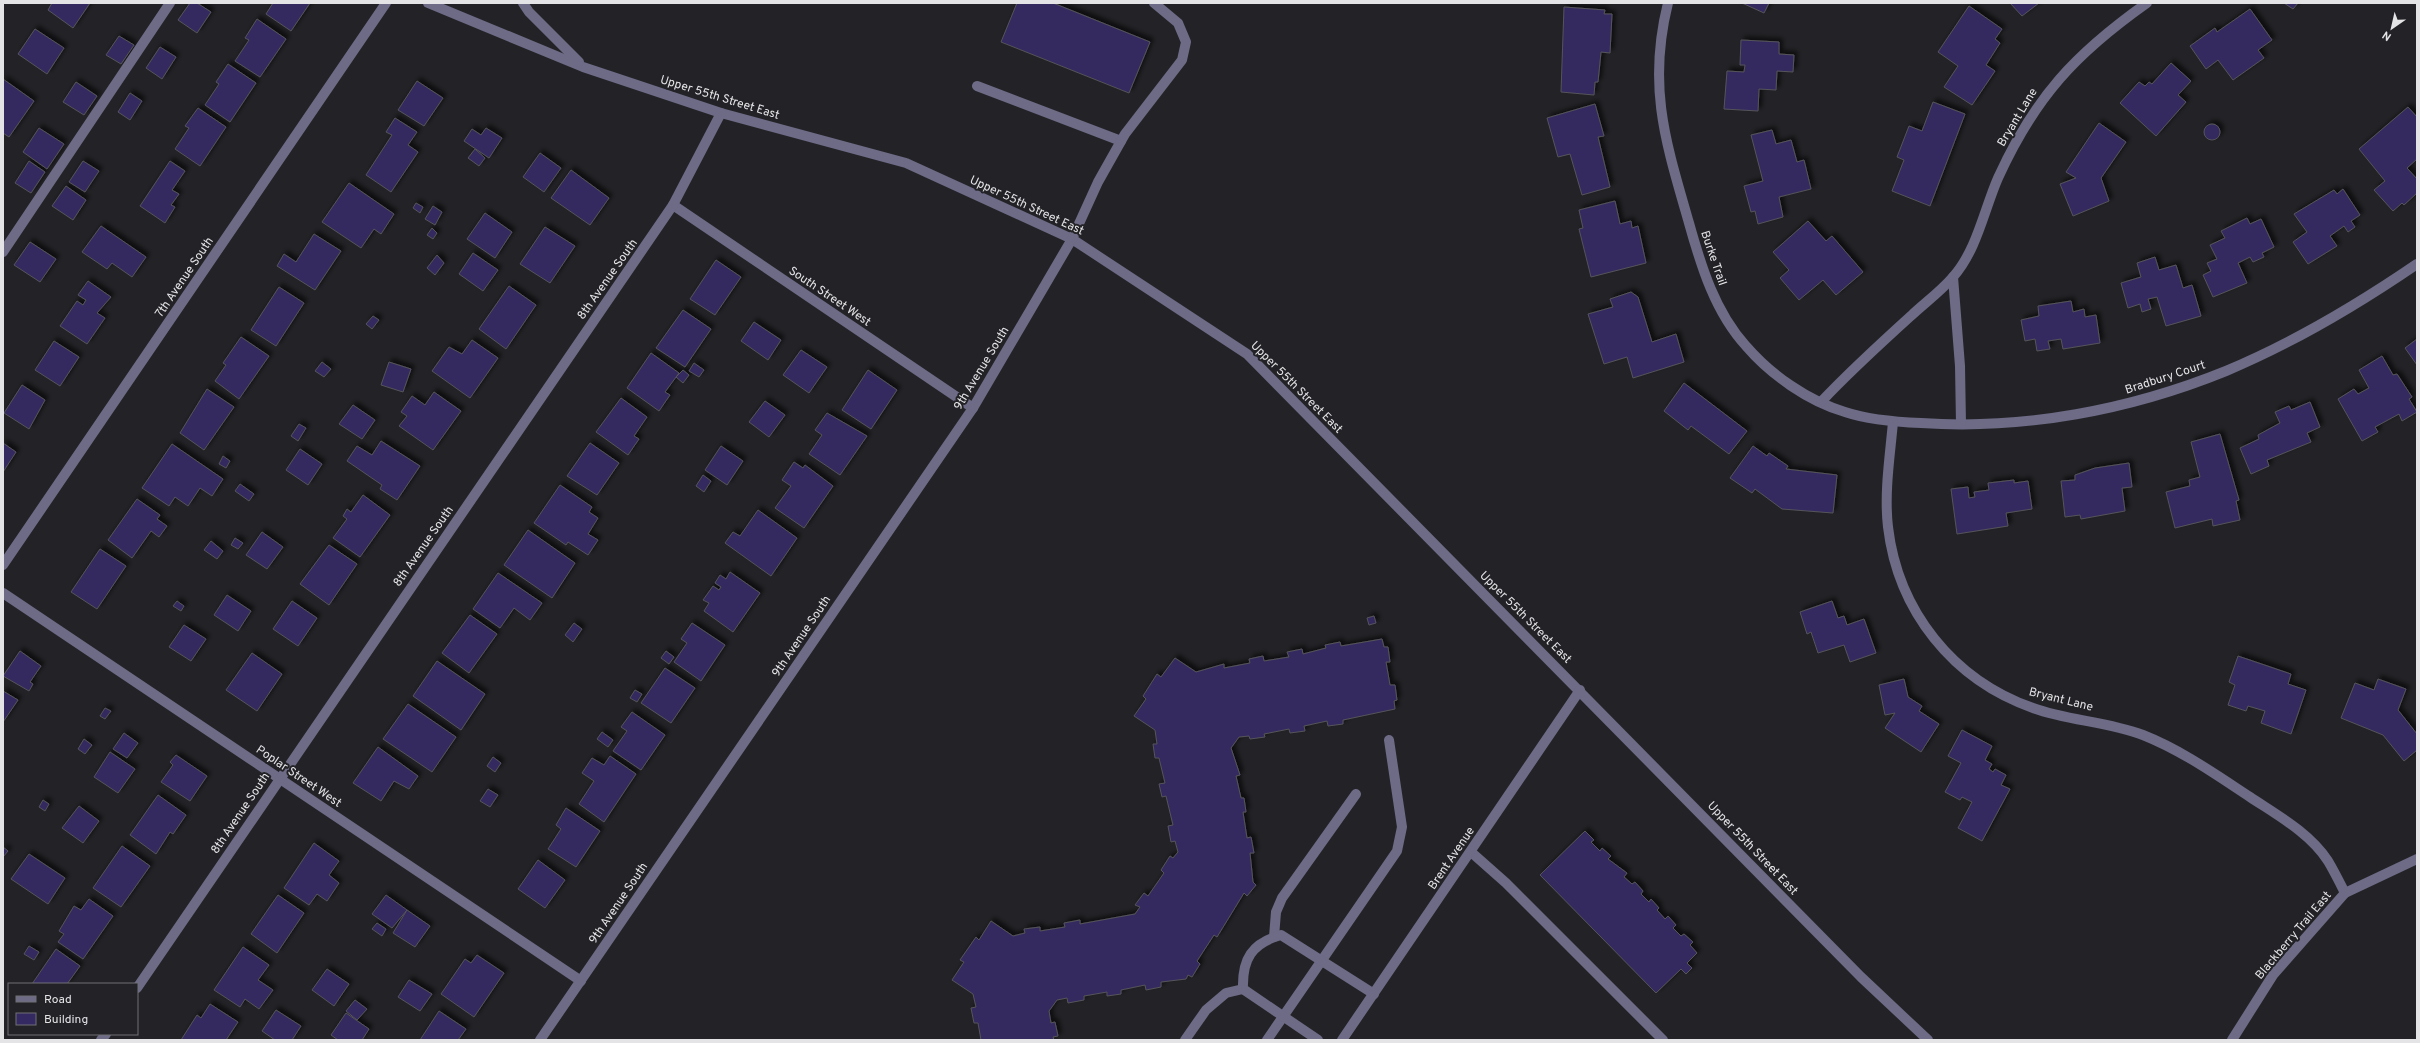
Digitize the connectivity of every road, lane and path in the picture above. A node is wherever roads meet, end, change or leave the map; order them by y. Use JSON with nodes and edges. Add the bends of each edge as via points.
{"nodes":[{"id":1,"x":170,"y":3,"type":"edge"},
{"id":2,"x":386,"y":3,"type":"edge"},
{"id":3,"x":428,"y":3,"type":"edge"},
{"id":4,"x":523,"y":3,"type":"edge"},
{"id":5,"x":1154,"y":3,"type":"edge"},
{"id":6,"x":1668,"y":3,"type":"edge"},
{"id":7,"x":2147,"y":3,"type":"edge"},
{"id":8,"x":583,"y":67,"type":"junction"},
{"id":9,"x":977,"y":86,"type":"dead end"},
{"id":10,"x":721,"y":112,"type":"junction"},
{"id":11,"x":1121,"y":141,"type":"junction"},
{"id":12,"x":673,"y":205,"type":"junction"},
{"id":13,"x":1072,"y":239,"type":"junction"},
{"id":14,"x":3,"y":252,"type":"edge"},
{"id":15,"x":2417,"y":264,"type":"edge"},
{"id":16,"x":1953,"y":277,"type":"junction"},
{"id":17,"x":1821,"y":402,"type":"junction"},
{"id":18,"x":973,"y":408,"type":"junction"},
{"id":19,"x":1893,"y":422,"type":"junction"},
{"id":20,"x":1961,"y":424,"type":"junction"},
{"id":21,"x":3,"y":565,"type":"edge"},
{"id":22,"x":3,"y":593,"type":"edge"},
{"id":23,"x":1580,"y":690,"type":"junction"},
{"id":24,"x":1389,"y":740,"type":"dead end"},
{"id":25,"x":279,"y":778,"type":"junction"},
{"id":26,"x":1356,"y":794,"type":"dead end"},
{"id":27,"x":1471,"y":852,"type":"junction"},
{"id":28,"x":2417,"y":859,"type":"edge"},
{"id":29,"x":2345,"y":893,"type":"junction"},
{"id":30,"x":1274,"y":937,"type":"junction"},
{"id":31,"x":1322,"y":961,"type":"junction"},
{"id":32,"x":581,"y":981,"type":"junction"},
{"id":33,"x":138,"y":987,"type":"edge"},
{"id":34,"x":1243,"y":989,"type":"junction"},
{"id":35,"x":1374,"y":994,"type":"junction"},
{"id":36,"x":1283,"y":1016,"type":"junction"},
{"id":37,"x":540,"y":1040,"type":"edge"},
{"id":38,"x":1185,"y":1040,"type":"edge"},
{"id":39,"x":1266,"y":1040,"type":"edge"},
{"id":40,"x":1318,"y":1040,"type":"edge"},
{"id":41,"x":1342,"y":1040,"type":"edge"},
{"id":42,"x":1663,"y":1040,"type":"edge"},
{"id":43,"x":1928,"y":1040,"type":"edge"},
{"id":44,"x":2232,"y":1040,"type":"edge"}],
"edges":[{"from":1,"to":14,"type":"street"},
{"from":2,"to":21,"type":"street","name":"7th Avenue South"},
{"from":3,"to":8,"type":"street","name":"Upper 55th Street East"},
{"from":4,"to":8,"type":"street"},
{"from":5,"to":11,"type":"street","name":"9th Avenue South","via":[[1178,23],[1186,42],[1182,60]]},
{"from":6,"to":17,"type":"street","name":"Burke Trail","via":[[1660,43],[1660,115],[1697,254],[1710,290],[1744,344],[1761,362]]},
{"from":7,"to":16,"type":"street","name":"Bryant Lane","via":[[2084,51],[2049,90],[2021,132],[1998,179],[1972,245]]},
{"from":8,"to":10,"type":"street","name":"Upper 55th Street East"},
{"from":9,"to":11,"type":"street"},
{"from":10,"to":12,"type":"street","name":"8th Avenue South"},
{"from":10,"to":13,"type":"street","name":"Upper 55th Street East","via":[[906,163]]},
{"from":11,"to":13,"type":"street","name":"9th Avenue South","via":[[1098,182]]},
{"from":12,"to":18,"type":"street","name":"South Street West"},
{"from":12,"to":25,"type":"street","name":"8th Avenue South"},
{"from":13,"to":18,"type":"street","name":"9th Avenue South"},
{"from":13,"to":23,"type":"street","name":"Upper 55th Street East","via":[[1247,354]]},
{"from":15,"to":20,"type":"street","name":"Bradbury Court","via":[[2354,305],[2311,328],[2225,371],[2188,384],[2133,402],[2086,412],[2038,420]]},
{"from":16,"to":17,"type":"street","name":"Bryant Lane","via":[[1856,365]]},
{"from":16,"to":20,"type":"street","via":[[1960,366]]},
{"from":17,"to":19,"type":"street","name":"Burke Trail","via":[[1845,412]]},
{"from":18,"to":32,"type":"street","name":"9th Avenue South"},
{"from":19,"to":20,"type":"street","name":"Bradbury Court"},
{"from":19,"to":29,"type":"street","name":"Bryant Lane","via":[[1888,526],[1896,567],[1911,605],[1934,639],[1963,667],[1996,692],[2034,708],[2141,734],[2176,749],[2207,768],[2310,840],[2327,860]]},
{"from":22,"to":25,"type":"street","name":"Poplar Street West"},
{"from":23,"to":27,"type":"street","name":"Brent Avenue"},
{"from":23,"to":43,"type":"street","name":"Upper 55th Street East","via":[[1861,977]]},
{"from":24,"to":31,"type":"street","via":[[1401,812],[1402,827],[1397,851]]},
{"from":25,"to":32,"type":"street","name":"Poplar Street West"},
{"from":25,"to":33,"type":"street","name":"8th Avenue South"},
{"from":26,"to":30,"type":"street","via":[[1282,898],[1276,912]]},
{"from":27,"to":35,"type":"street","name":"Brent Avenue"},
{"from":27,"to":42,"type":"street","via":[[1506,883]]},
{"from":28,"to":29,"type":"street","name":"Blackberry Trail East"},
{"from":29,"to":44,"type":"street","name":"Blackberry Trail East","via":[[2273,975]]},
{"from":30,"to":31,"type":"street","via":[[1281,935]]},
{"from":30,"to":34,"type":"street","via":[[1267,939],[1249,954],[1243,972]]},
{"from":31,"to":35,"type":"street"},
{"from":31,"to":36,"type":"street"},
{"from":32,"to":37,"type":"street","name":"9th Avenue South"},
{"from":34,"to":36,"type":"street"},
{"from":34,"to":38,"type":"street","via":[[1226,993],[1206,1010]]},
{"from":35,"to":41,"type":"street","name":"Brent Avenue"},
{"from":36,"to":39,"type":"street"},
{"from":36,"to":40,"type":"street"}]}
